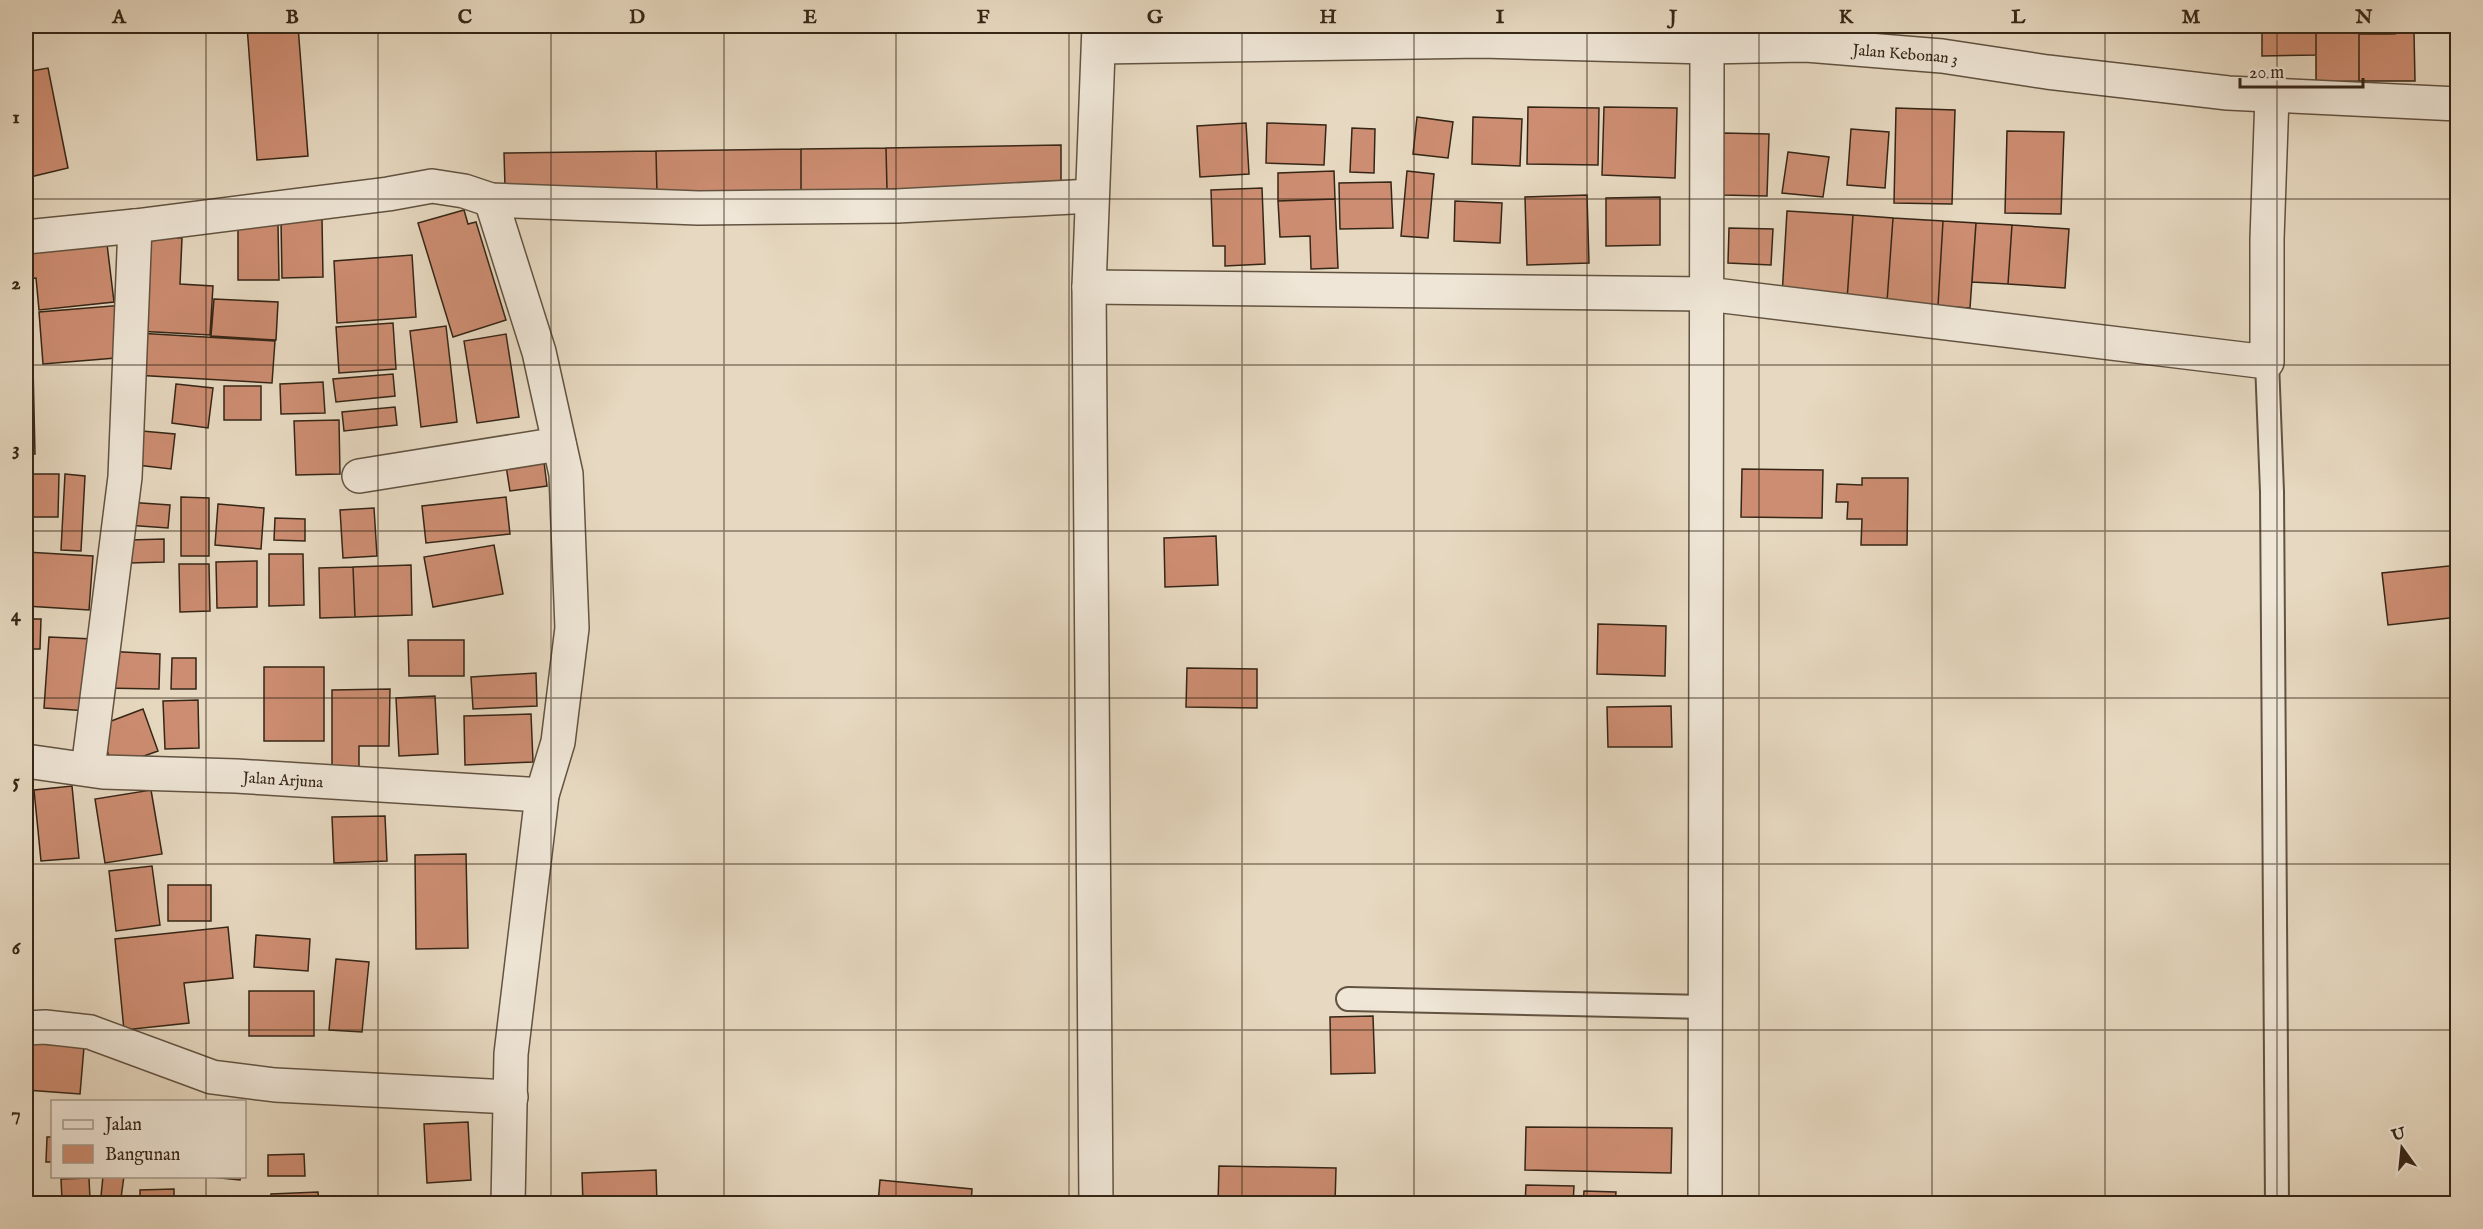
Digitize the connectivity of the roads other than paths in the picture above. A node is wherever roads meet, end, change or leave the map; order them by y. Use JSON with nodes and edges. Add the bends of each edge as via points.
{"nodes":[{"id":1,"x":1807,"y":35,"type":"edge"},
{"id":2,"x":1099,"y":36,"type":"edge"},
{"id":3,"x":1707,"y":47,"type":"junction"},
{"id":4,"x":2272,"y":96,"type":"junction"},
{"id":5,"x":2457,"y":104,"type":"edge"},
{"id":6,"x":1092,"y":196,"type":"junction"},
{"id":7,"x":491,"y":200,"type":"junction"},
{"id":8,"x":135,"y":226,"type":"junction"},
{"id":9,"x":26,"y":237,"type":"edge"},
{"id":10,"x":1089,"y":287,"type":"junction"},
{"id":11,"x":1707,"y":294,"type":"junction"},
{"id":12,"x":2267,"y":362,"type":"junction"},
{"id":13,"x":559,"y":444,"type":"junction"},
{"id":14,"x":359,"y":476,"type":"dead end"},
{"id":15,"x":26,"y":761,"type":"edge"},
{"id":16,"x":88,"y":770,"type":"junction"},
{"id":17,"x":542,"y":795,"type":"junction"},
{"id":18,"x":1348,"y":999,"type":"dead end"},
{"id":19,"x":1705,"y":1007,"type":"junction"},
{"id":20,"x":26,"y":1028,"type":"edge"},
{"id":21,"x":511,"y":1097,"type":"junction"},
{"id":22,"x":508,"y":1203,"type":"edge"},
{"id":23,"x":1096,"y":1203,"type":"edge"},
{"id":24,"x":1705,"y":1203,"type":"edge"},
{"id":25,"x":2277,"y":1203,"type":"edge"}],
"edges":[{"from":1,"to":3,"type":"street","name":"Jalan Kebonan 3"},
{"from":1,"to":4,"type":"street","name":"Jalan Kebonan 3","via":[[2126,81]]},
{"from":2,"to":3,"type":"street","name":"Jalan Kebonan 3"},
{"from":2,"to":6,"type":"street"},
{"from":3,"to":11,"type":"street"},
{"from":4,"to":5,"type":"street","name":"Jalan Kebonan 3"},
{"from":4,"to":12,"type":"street"},
{"from":6,"to":7,"type":"street","via":[[897,206],[698,208]]},
{"from":6,"to":10,"type":"street"},
{"from":7,"to":8,"type":"street","via":[[432,186]]},
{"from":7,"to":13,"type":"street","via":[[539,352]]},
{"from":8,"to":9,"type":"street"},
{"from":8,"to":16,"type":"street","via":[[125,477]]},
{"from":10,"to":11,"type":"street"},
{"from":10,"to":23,"type":"street"},
{"from":11,"to":12,"type":"street"},
{"from":11,"to":19,"type":"street"},
{"from":12,"to":25,"type":"lane","via":[[2272,504]]},
{"from":13,"to":14,"type":"street"},
{"from":13,"to":17,"type":"street","via":[[566,474],[572,628],[558,742]]},
{"from":15,"to":16,"type":"street","name":"Jalan Arjuna"},
{"from":16,"to":17,"type":"street","name":"Jalan Arjuna"},
{"from":17,"to":21,"type":"street","via":[[512,1054]]},
{"from":18,"to":19,"type":"lane"},
{"from":19,"to":24,"type":"street"},
{"from":20,"to":21,"type":"street","via":[[90,1032],[212,1077],[275,1085]]},
{"from":21,"to":22,"type":"street"}]}
